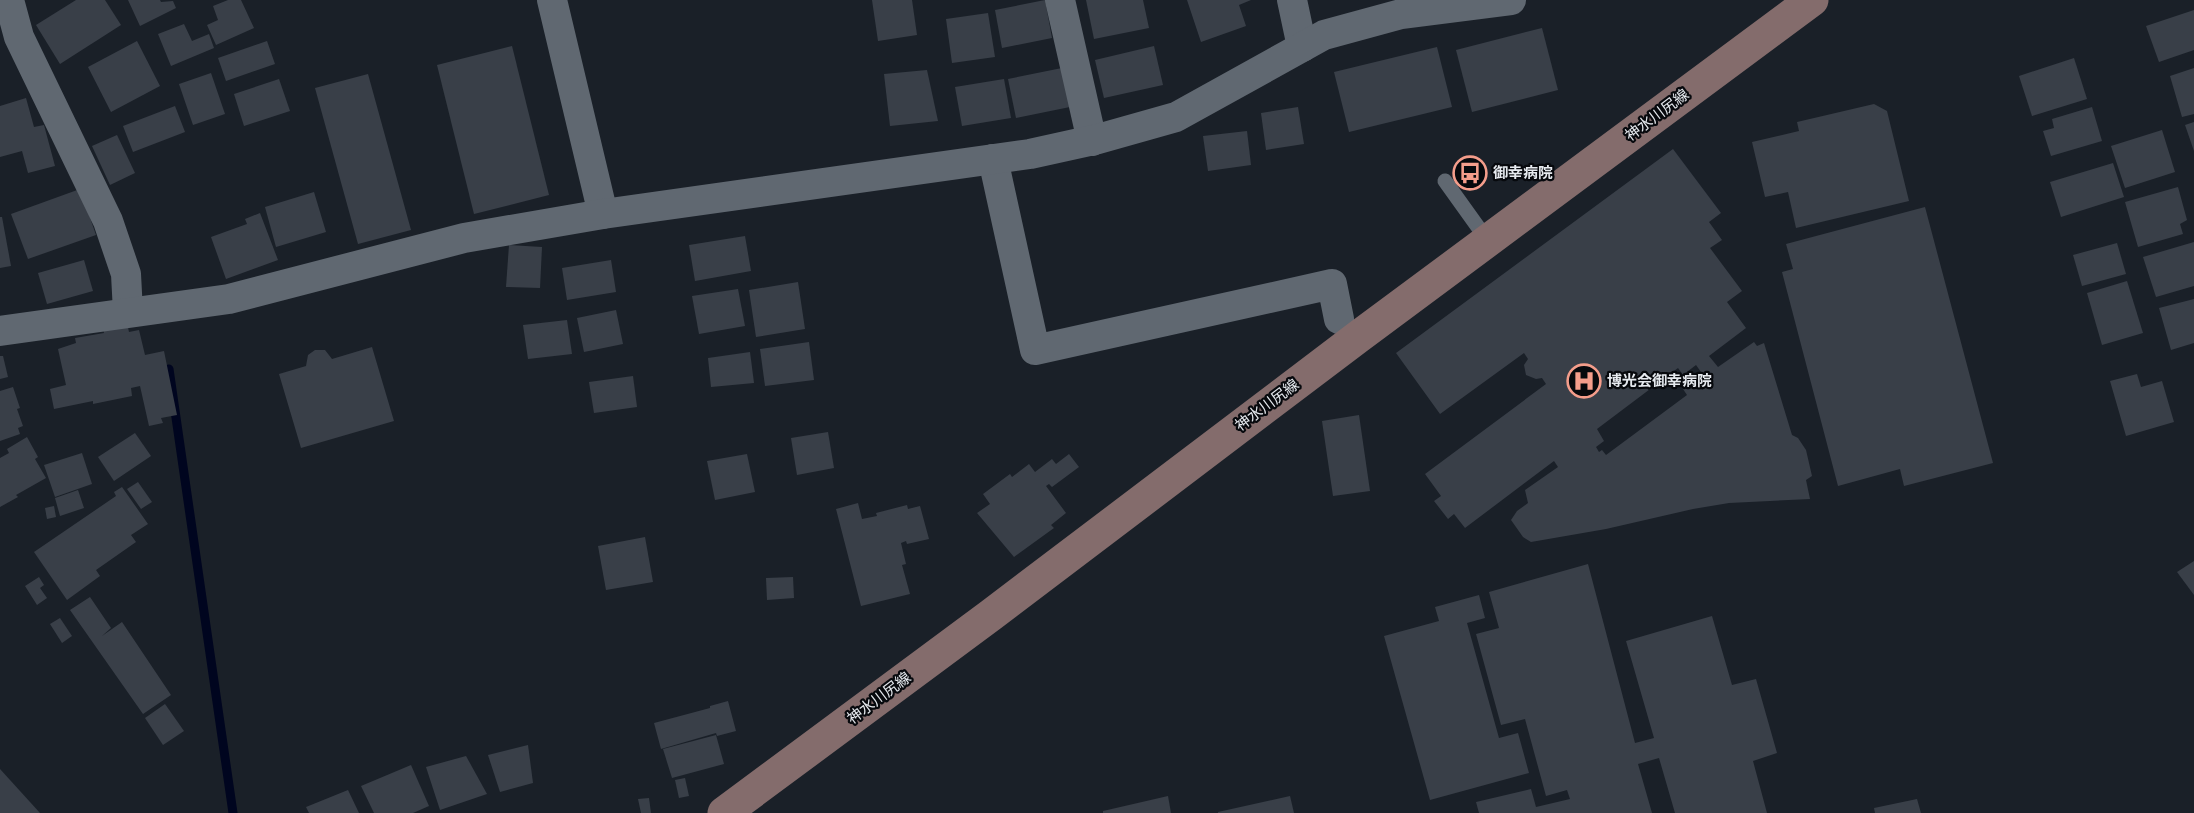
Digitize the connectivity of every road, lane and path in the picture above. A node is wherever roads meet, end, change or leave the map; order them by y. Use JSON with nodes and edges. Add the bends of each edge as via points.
{"nodes":[{"id":1,"x":552,"y":0,"type":"edge"},
{"id":2,"x":1060,"y":0,"type":"edge"},
{"id":3,"x":1292,"y":0,"type":"edge"},
{"id":4,"x":1511,"y":0,"type":"edge"},
{"id":5,"x":1812,"y":0,"type":"edge"},
{"id":6,"x":16,"y":4,"type":"edge"},
{"id":7,"x":1432,"y":5,"type":"edge"},
{"id":8,"x":1302,"y":47,"type":"junction"},
{"id":9,"x":1092,"y":141,"type":"junction"},
{"id":10,"x":993,"y":159,"type":"junction"},
{"id":11,"x":1445,"y":181,"type":"dead end"},
{"id":12,"x":603,"y":214,"type":"junction"},
{"id":13,"x":1488,"y":241,"type":"junction"},
{"id":14,"x":128,"y":312,"type":"junction"},
{"id":15,"x":1339,"y":319,"type":"dead end"},
{"id":16,"x":0,"y":331,"type":"edge"},
{"id":17,"x":724,"y":813,"type":"edge"}],
"edges":[{"from":1,"to":12,"type":"street"},
{"from":2,"to":9,"type":"street"},
{"from":3,"to":8,"type":"street"},
{"from":4,"to":7,"type":"street"},
{"from":5,"to":13,"type":"main road","name":"神水川尻線"},
{"from":6,"to":14,"type":"street","via":[[19,37],[108,221],[126,274]]},
{"from":7,"to":8,"type":"street","via":[[1324,35]]},
{"from":8,"to":9,"type":"street","via":[[1176,117]]},
{"from":9,"to":10,"type":"street"},
{"from":10,"to":12,"type":"street"},
{"from":10,"to":15,"type":"street","via":[[1035,350],[1332,284]]},
{"from":11,"to":13,"type":"lane"},
{"from":12,"to":14,"type":"street","via":[[464,238],[229,299]]},
{"from":13,"to":17,"type":"main road","name":"神水川尻線"},
{"from":14,"to":16,"type":"street"}]}
